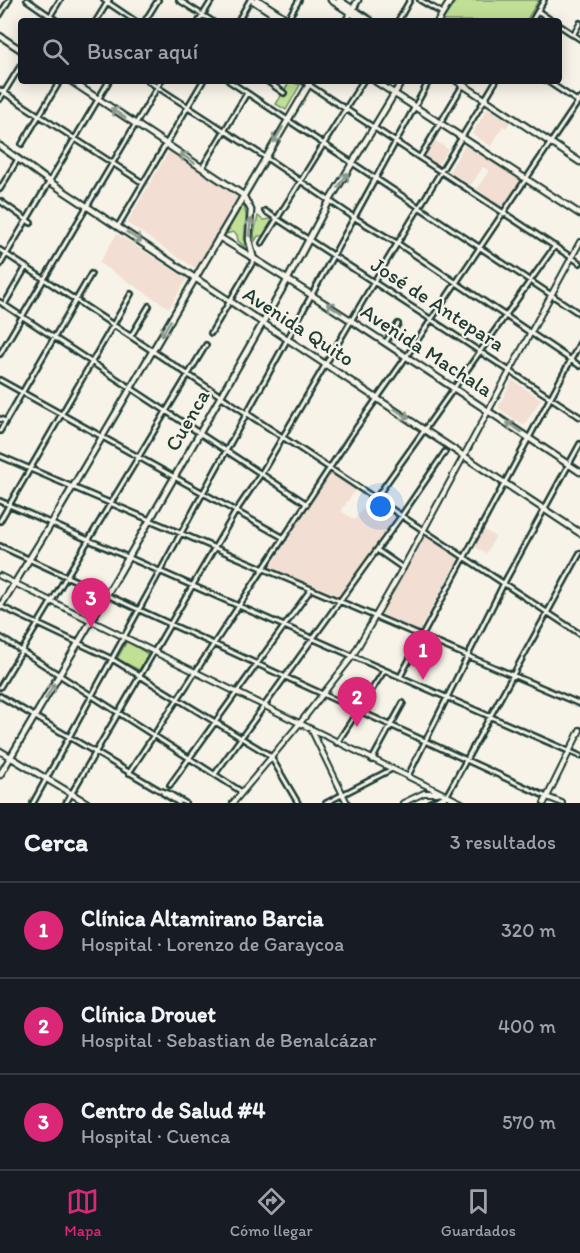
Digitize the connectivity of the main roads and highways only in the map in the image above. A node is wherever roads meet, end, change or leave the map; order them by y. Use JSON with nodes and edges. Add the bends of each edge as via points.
{"nodes":[{"id":1,"x":251,"y":0,"type":"edge"},
{"id":2,"x":258,"y":0,"type":"edge"},
{"id":3,"x":331,"y":0,"type":"edge"},
{"id":4,"x":339,"y":0,"type":"edge"},
{"id":5,"x":358,"y":0,"type":"edge"},
{"id":6,"x":451,"y":0,"type":"edge"},
{"id":7,"x":352,"y":11,"type":"junction"},
{"id":8,"x":282,"y":18,"type":"edge"},
{"id":9,"x":283,"y":18,"type":"edge"},
{"id":10,"x":348,"y":18,"type":"edge"},
{"id":11,"x":360,"y":18,"type":"edge"},
{"id":12,"x":365,"y":18,"type":"edge"},
{"id":13,"x":440,"y":18,"type":"edge"},
{"id":14,"x":0,"y":34,"type":"edge"},
{"id":15,"x":18,"y":46,"type":"edge"},
{"id":16,"x":76,"y":84,"type":"edge"},
{"id":17,"x":309,"y":84,"type":"edge"},
{"id":18,"x":380,"y":84,"type":"edge"},
{"id":19,"x":384,"y":84,"type":"edge"},
{"id":20,"x":400,"y":84,"type":"edge"},
{"id":21,"x":462,"y":84,"type":"edge"},
{"id":22,"x":395,"y":92,"type":"junction"},
{"id":23,"x":0,"y":146,"type":"edge"},
{"id":24,"x":580,"y":160,"type":"edge"},
{"id":25,"x":243,"y":195,"type":"junction"},
{"id":26,"x":580,"y":213,"type":"edge"},
{"id":27,"x":219,"y":237,"type":"junction"},
{"id":28,"x":254,"y":260,"type":"junction"},
{"id":29,"x":195,"y":278,"type":"junction"},
{"id":30,"x":287,"y":280,"type":"junction"},
{"id":31,"x":263,"y":322,"type":"junction"},
{"id":32,"x":580,"y":471,"type":"edge"},
{"id":33,"x":580,"y":533,"type":"edge"},
{"id":34,"x":0,"y":606,"type":"edge"},
{"id":35,"x":0,"y":751,"type":"edge"},
{"id":36,"x":10,"y":758,"type":"junction"},
{"id":37,"x":0,"y":775,"type":"edge"},
{"id":38,"x":72,"y":792,"type":"junction"},
{"id":39,"x":87,"y":803,"type":"edge"},
{"id":40,"x":92,"y":803,"type":"edge"}],
"edges":[{"from":1,"to":8,"type":"main road"},
{"from":2,"to":9,"type":"main road"},
{"from":3,"to":7,"type":"main road"},
{"from":4,"to":7,"type":"main road"},
{"from":5,"to":7,"type":"main road"},
{"from":6,"to":13,"type":"main road"},
{"from":7,"to":10,"type":"main road"},
{"from":7,"to":11,"type":"main road"},
{"from":7,"to":12,"type":"main road"},
{"from":14,"to":15,"type":"main road"},
{"from":25,"to":16,"type":"main road","one_way":true},
{"from":17,"to":25,"type":"main road","one_way":true},
{"from":18,"to":22,"type":"main road"},
{"from":19,"to":22,"type":"main road"},
{"from":20,"to":22,"type":"main road","name":"Cuenca"},
{"from":21,"to":24,"type":"main road"},
{"from":22,"to":26,"type":"main road"},
{"from":30,"to":22,"type":"main road","name":"Cuenca","one_way":true},
{"from":23,"to":29,"type":"main road","name":"Avenida Quito","one_way":true},
{"from":25,"to":27,"type":"main road"},
{"from":28,"to":25,"type":"main road","one_way":true,"via":[[249,240],[251,210]]},
{"from":27,"to":28,"type":"main road","name":"Avenida Machala"},
{"from":27,"to":29,"type":"main road"},
{"from":28,"to":30,"type":"main road","name":"Avenida Machala"},
{"from":29,"to":31,"type":"main road","name":"Avenida Quito"},
{"from":29,"to":34,"type":"main road","one_way":true},
{"from":30,"to":31,"type":"main road","name":"Cuenca"},
{"from":32,"to":30,"type":"main road","name":"Avenida Machala","one_way":true},
{"from":31,"to":33,"type":"main road","name":"Avenida Quito","one_way":true},
{"from":36,"to":31,"type":"main road","name":"Cuenca","one_way":true},
{"from":35,"to":36,"type":"main road"},
{"from":36,"to":37,"type":"main road","name":"Cuenca"},
{"from":36,"to":38,"type":"main road"},
{"from":38,"to":39,"type":"main road"},
{"from":38,"to":40,"type":"main road"}]}
